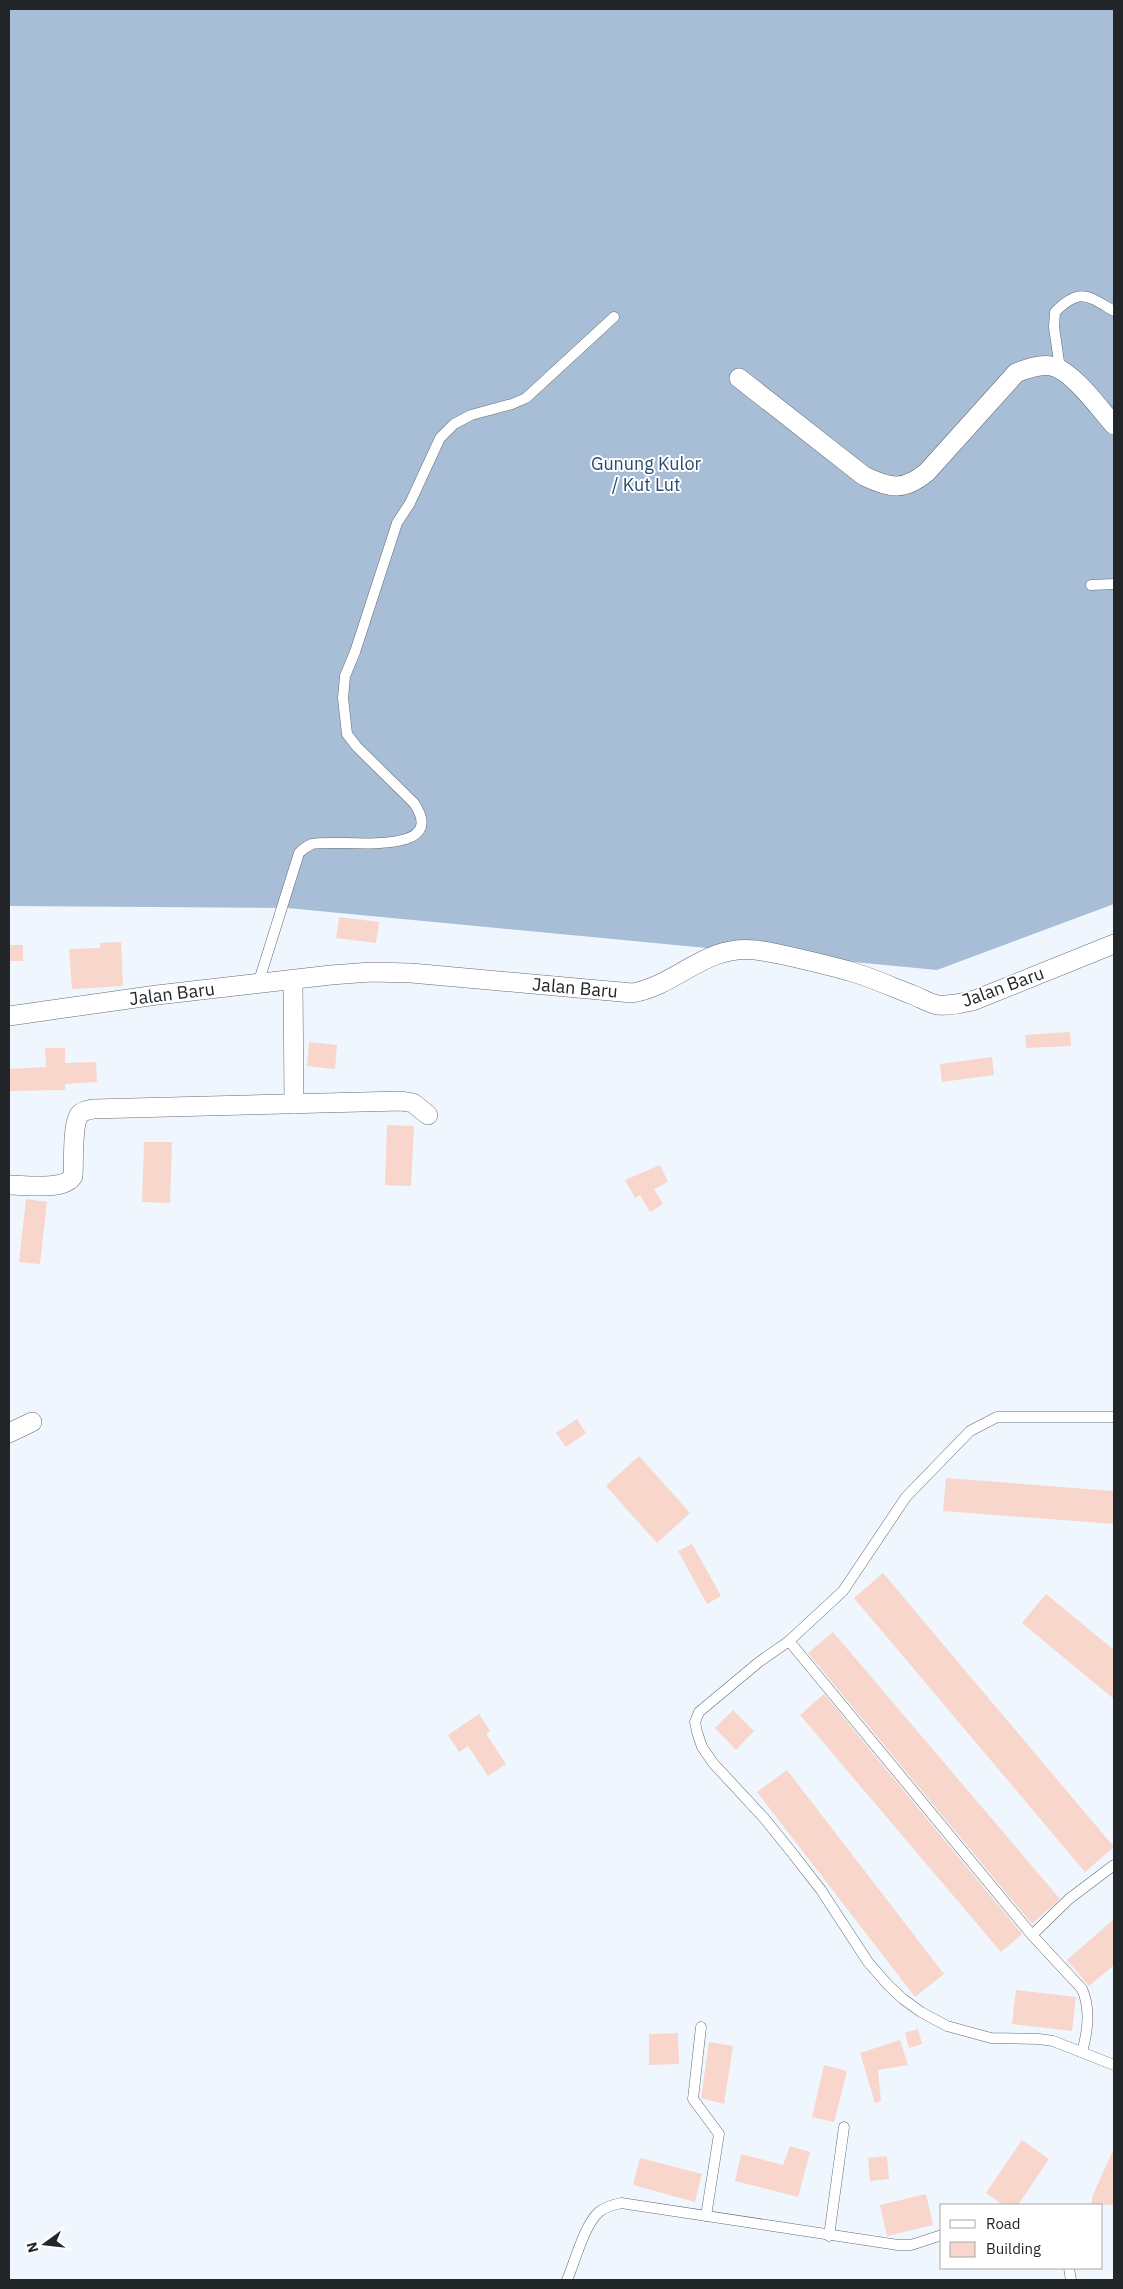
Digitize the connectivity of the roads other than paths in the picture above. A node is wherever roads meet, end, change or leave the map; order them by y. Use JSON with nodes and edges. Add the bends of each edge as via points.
{"nodes":[{"id":1,"x":1114,"y":311,"type":"edge"},
{"id":2,"x":614,"y":317,"type":"dead end"},
{"id":3,"x":1060,"y":369,"type":"junction"},
{"id":4,"x":739,"y":378,"type":"dead end"},
{"id":5,"x":1114,"y":425,"type":"edge"},
{"id":6,"x":1114,"y":584,"type":"edge"},
{"id":7,"x":1091,"y":585,"type":"dead end"},
{"id":8,"x":1114,"y":944,"type":"edge"},
{"id":9,"x":293,"y":980,"type":"junction"},
{"id":10,"x":258,"y":984,"type":"junction"},
{"id":11,"x":9,"y":1016,"type":"edge"},
{"id":12,"x":294,"y":1104,"type":"junction"},
{"id":13,"x":428,"y":1115,"type":"dead end"},
{"id":14,"x":9,"y":1185,"type":"edge"},
{"id":15,"x":1114,"y":1417,"type":"edge"},
{"id":16,"x":32,"y":1422,"type":"dead end"},
{"id":17,"x":9,"y":1433,"type":"edge"},
{"id":18,"x":789,"y":1641,"type":"junction"},
{"id":19,"x":1114,"y":1865,"type":"edge"},
{"id":20,"x":1032,"y":1935,"type":"junction"},
{"id":21,"x":701,"y":2027,"type":"dead end"},
{"id":22,"x":1082,"y":2052,"type":"junction"},
{"id":23,"x":1114,"y":2065,"type":"edge"},
{"id":24,"x":844,"y":2127,"type":"dead end"},
{"id":25,"x":706,"y":2216,"type":"junction"},
{"id":26,"x":829,"y":2236,"type":"junction"},
{"id":27,"x":940,"y":2236,"type":"edge"},
{"id":28,"x":567,"y":2280,"type":"edge"}],
"edges":[{"from":1,"to":3,"type":"lane","via":[[1092,297],[1076,296],[1055,312]]},
{"from":2,"to":10,"type":"lane","via":[[526,398],[471,415],[454,424],[440,438],[410,503],[397,523],[345,676],[343,698],[348,734],[414,803],[422,814],[422,826],[404,840],[306,847],[300,853]]},
{"from":3,"to":4,"type":"street","via":[[1049,365],[1016,373],[927,472],[913,483],[900,486],[884,485],[864,476]]},
{"from":3,"to":5,"type":"street"},
{"from":6,"to":7,"type":"lane"},
{"from":8,"to":9,"type":"street","name":"Jalan Baru","via":[[975,1000],[937,1005],[850,971],[755,950],[723,953],[699,961],[656,987],[632,993],[371,972]]},
{"from":9,"to":10,"type":"street","name":"Jalan Baru"},
{"from":9,"to":12,"type":"street"},
{"from":10,"to":11,"type":"street","name":"Jalan Baru"},
{"from":12,"to":13,"type":"street","via":[[401,1101],[413,1103]]},
{"from":12,"to":14,"type":"street","via":[[84,1111],[76,1124],[71,1181],[59,1186]]},
{"from":15,"to":18,"type":"lane","via":[[996,1417],[970,1431],[906,1497],[843,1591]]},
{"from":16,"to":17,"type":"street"},
{"from":18,"to":20,"type":"lane"},
{"from":18,"to":22,"type":"lane","via":[[699,1712],[695,1722],[697,1732],[713,1763],[794,1854],[822,1890],[868,1962],[903,1999],[947,2026],[992,2038],[1053,2041]]},
{"from":19,"to":20,"type":"lane","via":[[1069,1900]]},
{"from":20,"to":22,"type":"lane","via":[[1075,1980],[1086,1997],[1088,2029]]},
{"from":21,"to":25,"type":"lane","via":[[694,2099],[719,2134]]},
{"from":22,"to":23,"type":"lane"},
{"from":24,"to":26,"type":"lane"},
{"from":25,"to":26,"type":"lane"},
{"from":25,"to":28,"type":"lane","via":[[631,2204],[607,2207],[590,2225]]},
{"from":26,"to":27,"type":"lane","via":[[898,2246]]}]}
